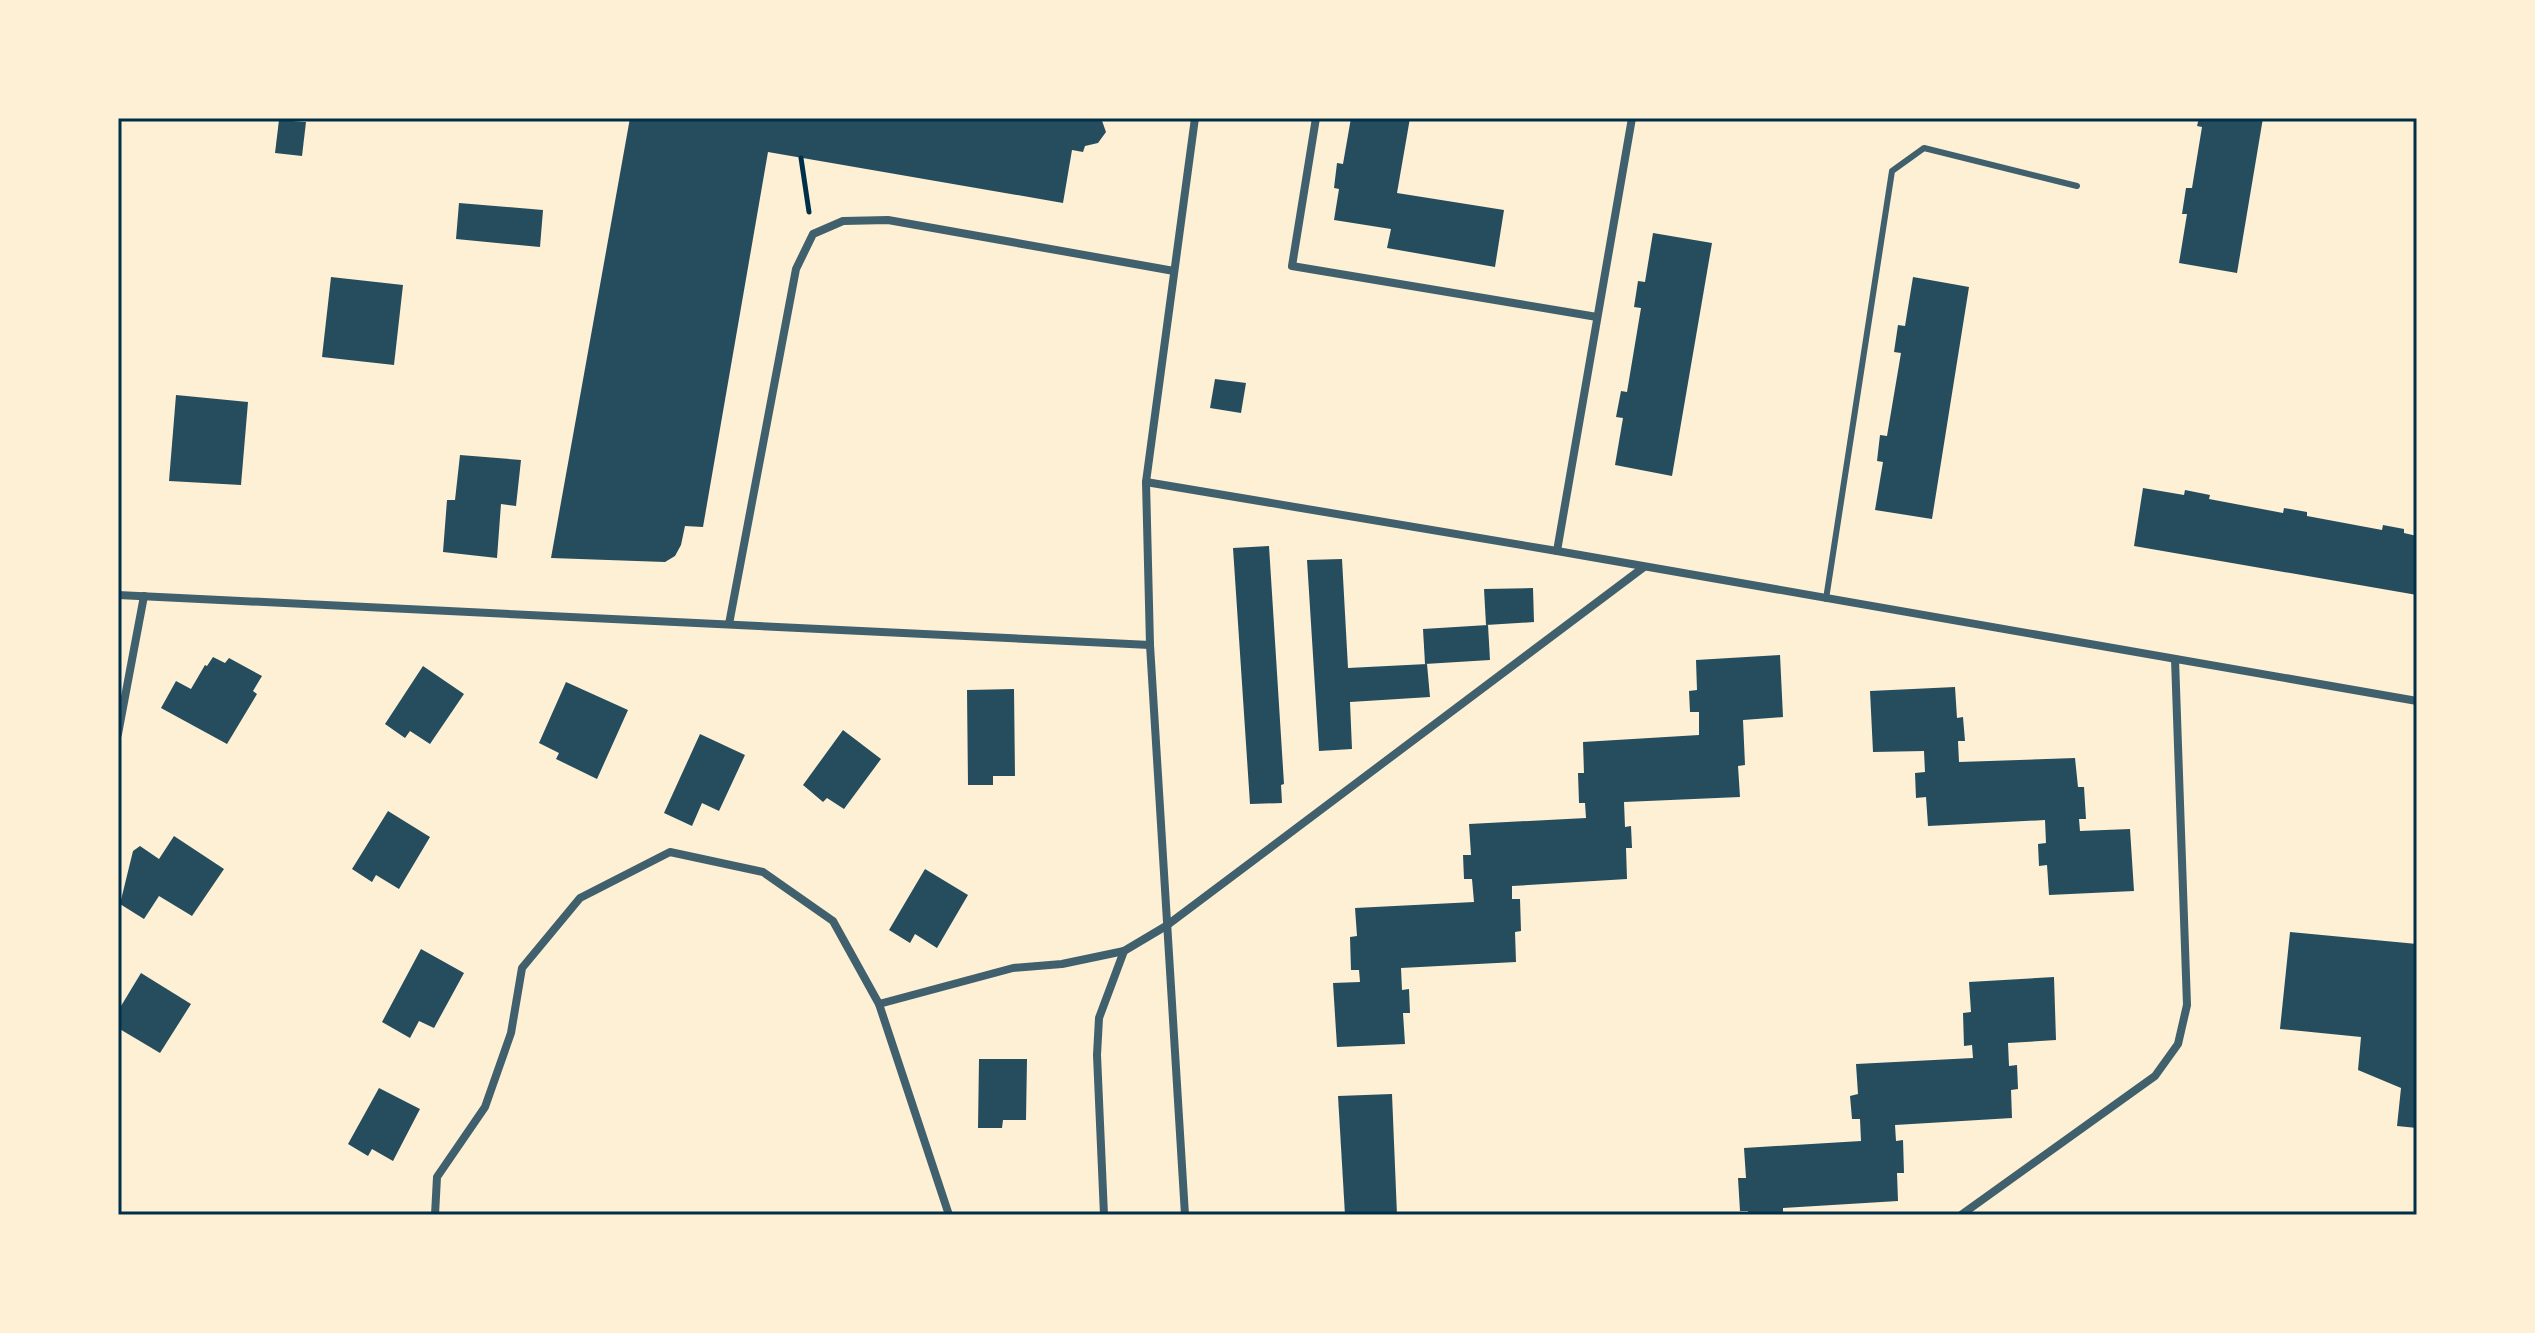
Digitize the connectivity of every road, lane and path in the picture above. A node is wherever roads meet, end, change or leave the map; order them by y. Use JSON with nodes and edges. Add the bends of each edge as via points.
{"nodes":[{"id":1,"x":1195,"y":118,"type":"edge"},
{"id":2,"x":1316,"y":118,"type":"edge"},
{"id":3,"x":1632,"y":118,"type":"edge"},
{"id":4,"x":801,"y":158,"type":"dead end"},
{"id":5,"x":2077,"y":186,"type":"dead end"},
{"id":6,"x":813,"y":234,"type":"junction"},
{"id":7,"x":1174,"y":271,"type":"junction"},
{"id":8,"x":1597,"y":317,"type":"junction"},
{"id":9,"x":1146,"y":482,"type":"junction"},
{"id":10,"x":1557,"y":551,"type":"junction"},
{"id":11,"x":1644,"y":567,"type":"junction"},
{"id":12,"x":118,"y":595,"type":"edge"},
{"id":13,"x":144,"y":596,"type":"junction"},
{"id":14,"x":1826,"y":599,"type":"junction"},
{"id":15,"x":729,"y":624,"type":"junction"},
{"id":16,"x":1150,"y":645,"type":"junction"},
{"id":17,"x":2175,"y":659,"type":"junction"},
{"id":18,"x":2417,"y":701,"type":"edge"},
{"id":19,"x":118,"y":734,"type":"edge"},
{"id":20,"x":1166,"y":926,"type":"junction"},
{"id":21,"x":1124,"y":951,"type":"junction"},
{"id":22,"x":879,"y":1004,"type":"junction"},
{"id":23,"x":435,"y":1215,"type":"edge"},
{"id":24,"x":949,"y":1215,"type":"edge"},
{"id":25,"x":1104,"y":1215,"type":"edge"},
{"id":26,"x":1185,"y":1215,"type":"edge"},
{"id":27,"x":1961,"y":1215,"type":"edge"}],
"edges":[{"from":1,"to":7,"type":"street"},
{"from":2,"to":8,"type":"street","via":[[1292,266]]},
{"from":3,"to":8,"type":"street"},
{"from":4,"to":6,"type":"path"},
{"from":5,"to":14,"type":"lane","via":[[1924,148],[1892,171]]},
{"from":6,"to":7,"type":"street","via":[[843,221],[888,220]]},
{"from":6,"to":15,"type":"street","via":[[796,269]]},
{"from":7,"to":9,"type":"street"},
{"from":8,"to":10,"type":"street"},
{"from":9,"to":10,"type":"street"},
{"from":9,"to":16,"type":"street"},
{"from":10,"to":11,"type":"street"},
{"from":11,"to":14,"type":"street"},
{"from":11,"to":20,"type":"street"},
{"from":12,"to":13,"type":"street"},
{"from":13,"to":15,"type":"street"},
{"from":13,"to":19,"type":"street"},
{"from":14,"to":17,"type":"street"},
{"from":15,"to":16,"type":"street"},
{"from":16,"to":20,"type":"street"},
{"from":17,"to":18,"type":"street"},
{"from":17,"to":27,"type":"street","via":[[2187,1005],[2178,1044],[2155,1076]]},
{"from":20,"to":21,"type":"street"},
{"from":20,"to":26,"type":"street"},
{"from":21,"to":22,"type":"street","via":[[1013,968]]},
{"from":21,"to":25,"type":"street","via":[[1099,1018]]},
{"from":22,"to":23,"type":"street","via":[[833,921],[763,872],[670,852],[580,898],[522,968],[511,1033],[485,1107],[437,1177]]},
{"from":22,"to":24,"type":"street"}]}
